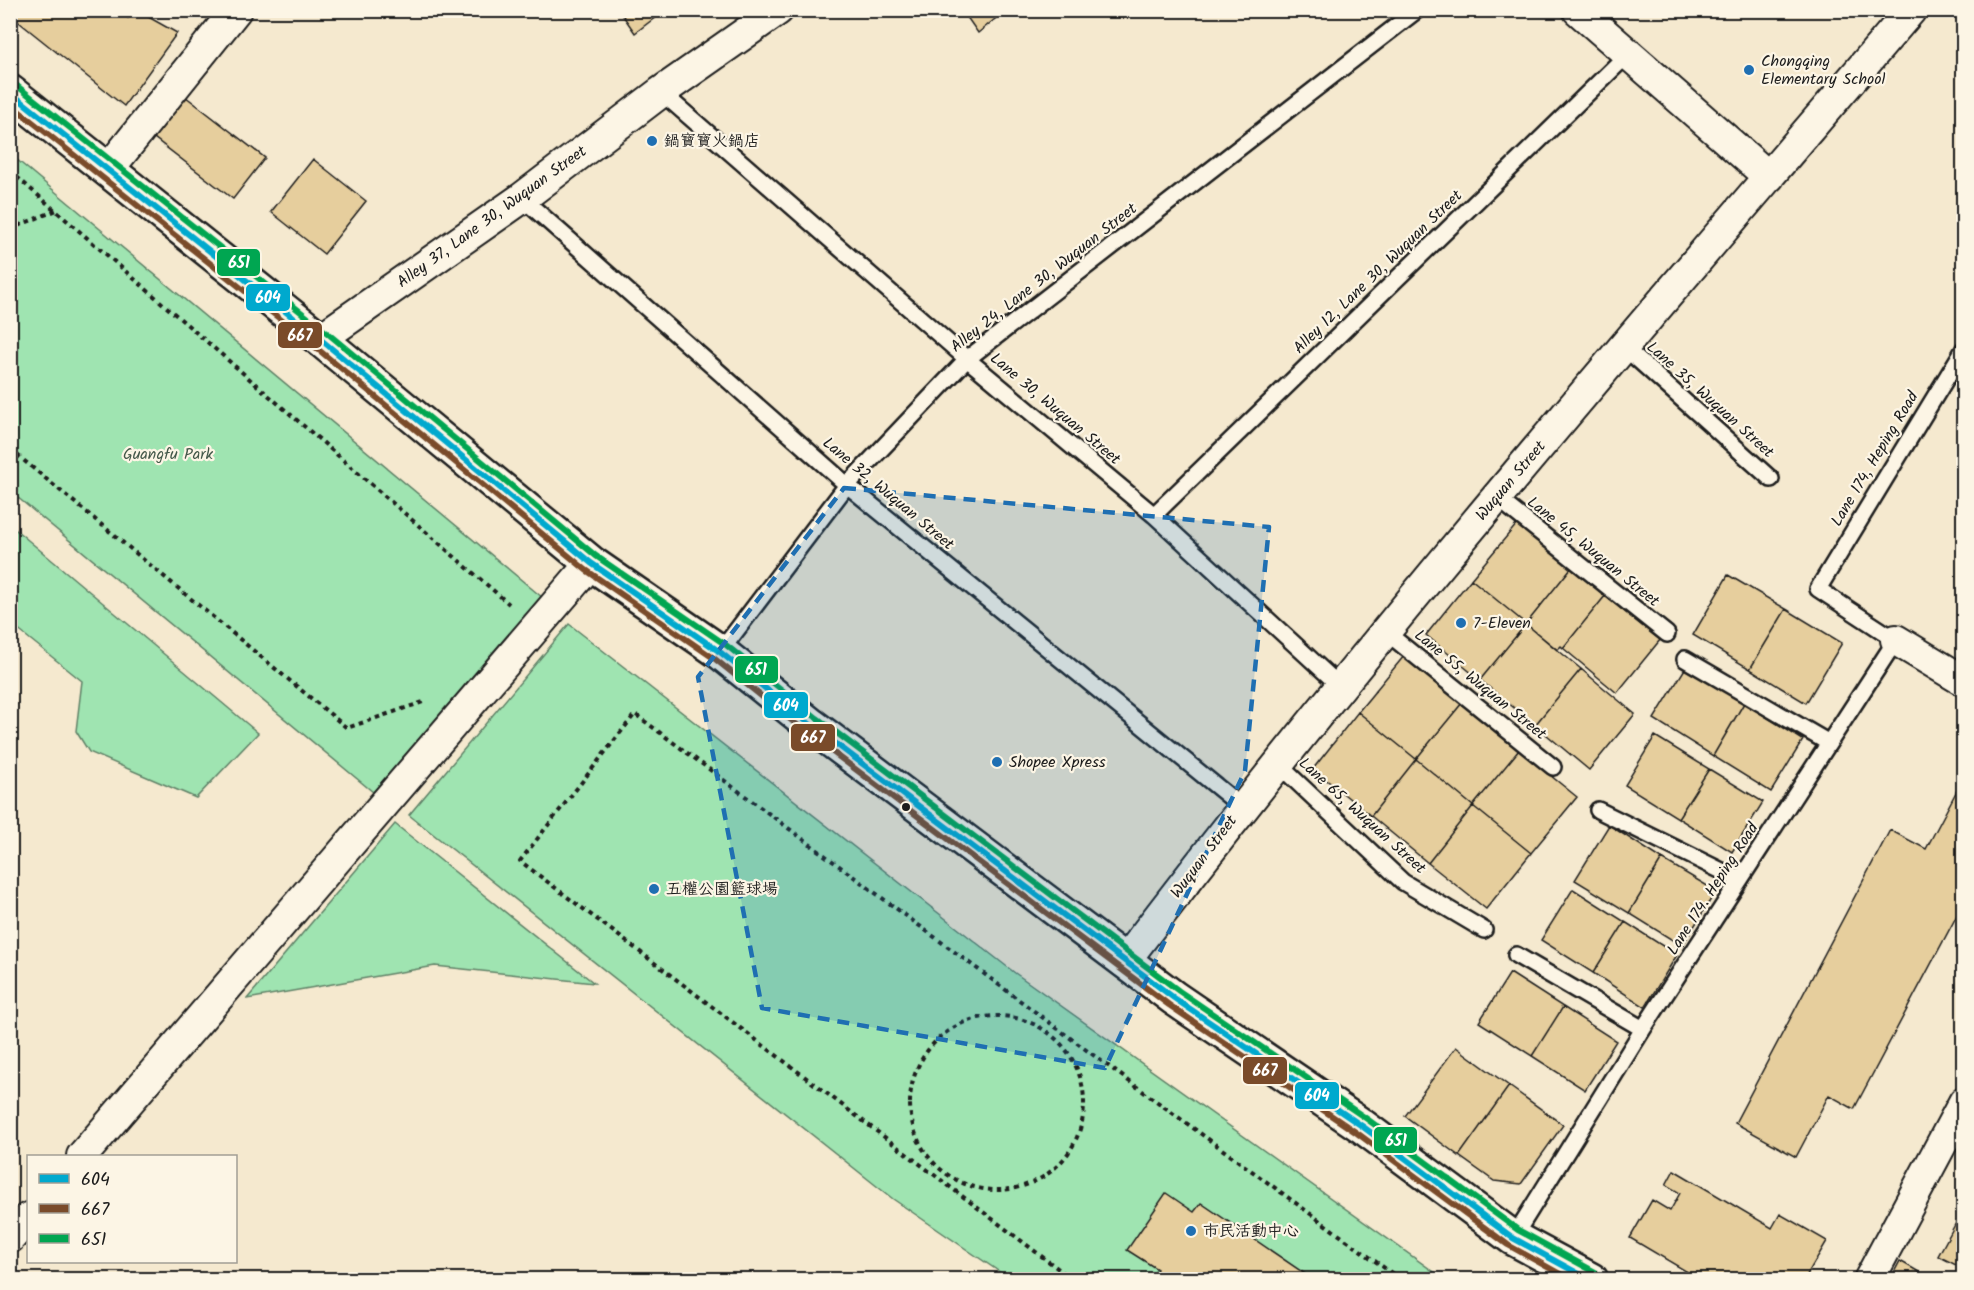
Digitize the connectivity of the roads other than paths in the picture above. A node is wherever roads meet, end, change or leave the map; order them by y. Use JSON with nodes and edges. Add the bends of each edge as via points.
{"nodes":[{"id":1,"x":236,"y":10,"type":"edge"},
{"id":2,"x":778,"y":10,"type":"edge"},
{"id":3,"x":1417,"y":10,"type":"edge"},
{"id":4,"x":1578,"y":10,"type":"edge"},
{"id":5,"x":1911,"y":10,"type":"edge"},
{"id":6,"x":1628,"y":54,"type":"junction"},
{"id":7,"x":10,"y":92,"type":"edge"},
{"id":8,"x":661,"y":92,"type":"junction"},
{"id":9,"x":107,"y":171,"type":"junction"},
{"id":10,"x":1769,"y":177,"type":"junction"},
{"id":11,"x":522,"y":198,"type":"junction"},
{"id":12,"x":321,"y":339,"type":"junction"},
{"id":13,"x":1625,"y":348,"type":"junction"},
{"id":14,"x":1964,"y":349,"type":"edge"},
{"id":15,"x":967,"y":359,"type":"junction"},
{"id":16,"x":1770,"y":479,"type":"dead end"},
{"id":17,"x":847,"y":485,"type":"junction"},
{"id":18,"x":1496,"y":497,"type":"junction"},
{"id":19,"x":1154,"y":515,"type":"junction"},
{"id":20,"x":591,"y":563,"type":"junction"},
{"id":21,"x":1386,"y":632,"type":"junction"},
{"id":22,"x":1667,"y":634,"type":"dead end"},
{"id":23,"x":1896,"y":640,"type":"junction"},
{"id":24,"x":720,"y":652,"type":"junction"},
{"id":25,"x":1685,"y":659,"type":"dead end"},
{"id":26,"x":1964,"y":681,"type":"edge"},
{"id":27,"x":1341,"y":687,"type":"junction"},
{"id":28,"x":1829,"y":744,"type":"junction"},
{"id":29,"x":1278,"y":764,"type":"junction"},
{"id":30,"x":1553,"y":767,"type":"dead end"},
{"id":31,"x":1242,"y":807,"type":"junction"},
{"id":32,"x":1598,"y":810,"type":"dead end"},
{"id":33,"x":1740,"y":880,"type":"junction"},
{"id":34,"x":1484,"y":930,"type":"dead end"},
{"id":35,"x":1516,"y":955,"type":"dead end"},
{"id":36,"x":1125,"y":962,"type":"junction"},
{"id":37,"x":1643,"y":1029,"type":"junction"},
{"id":38,"x":1964,"y":1102,"type":"edge"},
{"id":39,"x":83,"y":1155,"type":"edge"},
{"id":40,"x":27,"y":1219,"type":"edge"},
{"id":41,"x":10,"y":1238,"type":"edge"},
{"id":42,"x":1513,"y":1238,"type":"junction"},
{"id":43,"x":1591,"y":1280,"type":"edge"},
{"id":44,"x":1869,"y":1280,"type":"edge"}],
"edges":[{"from":1,"to":9,"type":"street"},
{"from":2,"to":8,"type":"street","name":"Alley 37, Lane 30, Wuquan Street"},
{"from":3,"to":15,"type":"lane","name":"Alley 24, Lane 30, Wuquan Street"},
{"from":4,"to":6,"type":"street"},
{"from":5,"to":10,"type":"street","name":"Wuquan Street"},
{"from":6,"to":10,"type":"street"},
{"from":6,"to":19,"type":"lane","name":"Alley 12, Lane 30, Wuquan Street"},
{"from":7,"to":9,"type":"street"},
{"from":8,"to":11,"type":"street","name":"Alley 37, Lane 30, Wuquan Street"},
{"from":8,"to":15,"type":"lane","name":"Lane 30, Wuquan Street"},
{"from":9,"to":12,"type":"street"},
{"from":10,"to":13,"type":"street","name":"Wuquan Street"},
{"from":11,"to":12,"type":"street","name":"Alley 37, Lane 30, Wuquan Street"},
{"from":11,"to":17,"type":"lane","name":"Lane 32, Wuquan Street"},
{"from":12,"to":20,"type":"street"},
{"from":13,"to":16,"type":"lane","name":"Lane 35, Wuquan Street"},
{"from":13,"to":18,"type":"street","name":"Wuquan Street"},
{"from":14,"to":23,"type":"lane","via":[[1818,589]]},
{"from":15,"to":17,"type":"lane","name":"Alley 24, Lane 30, Wuquan Street"},
{"from":15,"to":19,"type":"lane","name":"Lane 30, Wuquan Street"},
{"from":17,"to":24,"type":"lane","name":"Alley 24, Lane 30, Wuquan Street"},
{"from":17,"to":31,"type":"lane","name":"Lane 32, Wuquan Street"},
{"from":18,"to":21,"type":"street","name":"Wuquan Street"},
{"from":18,"to":22,"type":"lane","name":"Lane 45, Wuquan Street"},
{"from":19,"to":27,"type":"lane","name":"Lane 30, Wuquan Street"},
{"from":20,"to":24,"type":"street"},
{"from":20,"to":39,"type":"street"},
{"from":21,"to":27,"type":"street","name":"Wuquan Street"},
{"from":21,"to":30,"type":"lane","name":"Lane 55, Wuquan Street"},
{"from":23,"to":26,"type":"street"},
{"from":23,"to":28,"type":"lane","name":"Lane 174. Heping Road"},
{"from":24,"to":36,"type":"street"},
{"from":25,"to":28,"type":"lane"},
{"from":27,"to":29,"type":"street","name":"Wuquan Street"},
{"from":28,"to":33,"type":"lane","name":"Lane 174. Heping Road"},
{"from":29,"to":31,"type":"street","name":"Wuquan Street"},
{"from":29,"to":34,"type":"lane","name":"Lane 65, Wuquan Street","via":[[1403,882]]},
{"from":31,"to":36,"type":"street","name":"Wuquan Street"},
{"from":32,"to":33,"type":"lane"},
{"from":33,"to":37,"type":"lane","name":"Lane 174. Heping Road"},
{"from":35,"to":37,"type":"lane"},
{"from":36,"to":42,"type":"street","via":[[1362,1126]]},
{"from":37,"to":42,"type":"lane","name":"Lane 174. Heping Road"},
{"from":38,"to":44,"type":"street"},
{"from":40,"to":41,"type":"street"},
{"from":42,"to":43,"type":"street"}]}
